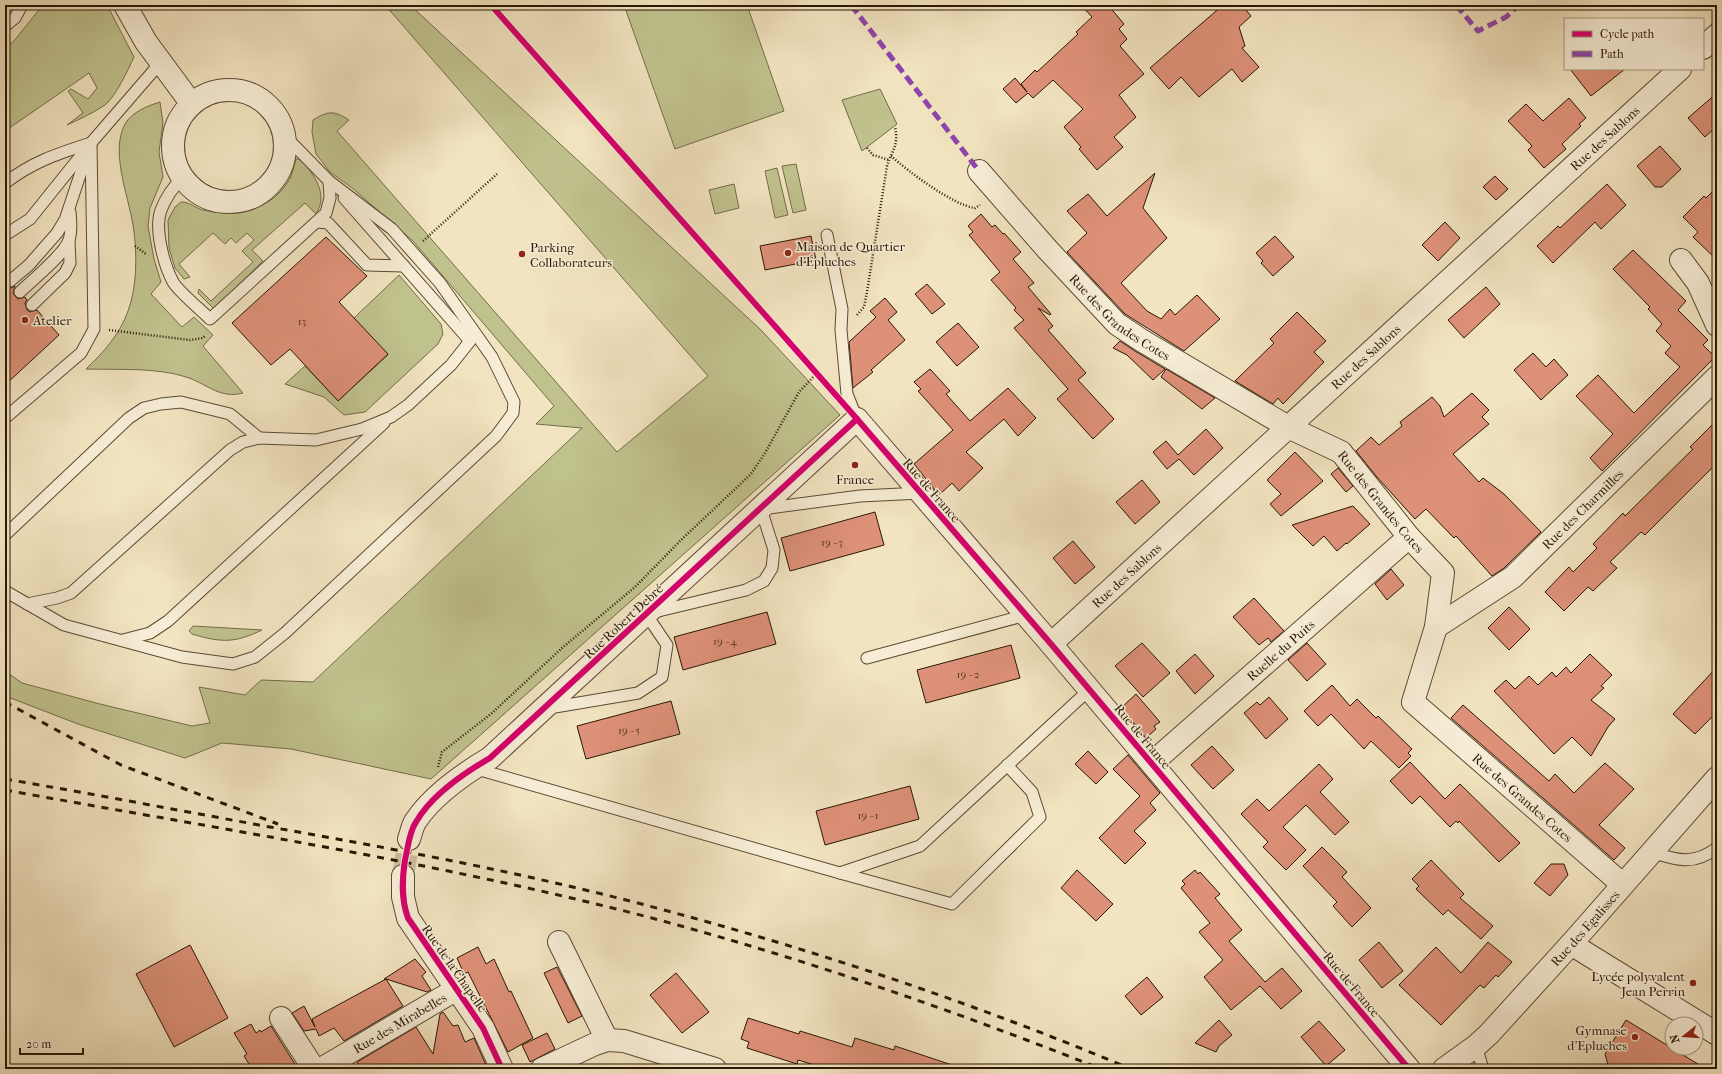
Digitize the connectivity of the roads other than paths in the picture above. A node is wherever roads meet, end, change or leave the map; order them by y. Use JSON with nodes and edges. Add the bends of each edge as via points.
{"nodes":[{"id":1,"x":22,"y":5,"type":"edge"},
{"id":2,"x":125,"y":5,"type":"edge"},
{"id":3,"x":5,"y":26,"type":"edge"},
{"id":4,"x":1717,"y":36,"type":"edge"},
{"id":5,"x":1704,"y":47,"type":"edge"},
{"id":6,"x":161,"y":62,"type":"junction"},
{"id":7,"x":1679,"y":70,"type":"edge"},
{"id":8,"x":191,"y":103,"type":"junction"},
{"id":9,"x":284,"y":135,"type":"junction"},
{"id":10,"x":91,"y":143,"type":"junction"},
{"id":11,"x":979,"y":171,"type":"dead end"},
{"id":12,"x":182,"y":177,"type":"junction"},
{"id":13,"x":329,"y":181,"type":"junction"},
{"id":14,"x":5,"y":183,"type":"edge"},
{"id":15,"x":70,"y":207,"type":"junction"},
{"id":16,"x":317,"y":222,"type":"junction"},
{"id":17,"x":5,"y":235,"type":"edge"},
{"id":18,"x":827,"y":235,"type":"dead end"},
{"id":19,"x":69,"y":240,"type":"junction"},
{"id":20,"x":1681,"y":260,"type":"dead end"},
{"id":21,"x":404,"y":266,"type":"junction"},
{"id":22,"x":10,"y":282,"type":"dead end"},
{"id":23,"x":20,"y":292,"type":"dead end"},
{"id":24,"x":32,"y":305,"type":"dead end"},
{"id":25,"x":1717,"y":325,"type":"edge"},
{"id":26,"x":470,"y":328,"type":"junction"},
{"id":27,"x":470,"y":341,"type":"junction"},
{"id":28,"x":1717,"y":377,"type":"edge"},
{"id":29,"x":391,"y":416,"type":"junction"},
{"id":30,"x":5,"y":418,"type":"edge"},
{"id":31,"x":857,"y":419,"type":"junction"},
{"id":32,"x":1288,"y":427,"type":"junction"},
{"id":33,"x":259,"y":438,"type":"junction"},
{"id":34,"x":921,"y":493,"type":"junction"},
{"id":35,"x":761,"y":509,"type":"junction"},
{"id":36,"x":5,"y":535,"type":"edge"},
{"id":37,"x":1409,"y":536,"type":"junction"},
{"id":38,"x":5,"y":591,"type":"edge"},
{"id":39,"x":27,"y":604,"type":"junction"},
{"id":40,"x":646,"y":614,"type":"junction"},
{"id":41,"x":1026,"y":615,"type":"junction"},
{"id":42,"x":1436,"y":627,"type":"junction"},
{"id":43,"x":121,"y":640,"type":"junction"},
{"id":44,"x":1051,"y":644,"type":"junction"},
{"id":45,"x":867,"y":658,"type":"dead end"},
{"id":46,"x":1089,"y":690,"type":"junction"},
{"id":47,"x":544,"y":709,"type":"junction"},
{"id":48,"x":1152,"y":763,"type":"junction"},
{"id":49,"x":1007,"y":765,"type":"junction"},
{"id":50,"x":472,"y":768,"type":"junction"},
{"id":51,"x":1717,"y":778,"type":"edge"},
{"id":52,"x":409,"y":839,"type":"tunnel mouth"},
{"id":53,"x":1717,"y":848,"type":"edge"},
{"id":54,"x":1651,"y":852,"type":"junction"},
{"id":55,"x":840,"y":873,"type":"junction"},
{"id":56,"x":402,"y":876,"type":"tunnel mouth"},
{"id":57,"x":1622,"y":884,"type":"junction"},
{"id":58,"x":559,"y":942,"type":"dead end"},
{"id":59,"x":1571,"y":944,"type":"junction"},
{"id":60,"x":457,"y":990,"type":"junction"},
{"id":61,"x":281,"y":1018,"type":"dead end"},
{"id":62,"x":1717,"y":1034,"type":"edge"},
{"id":63,"x":607,"y":1040,"type":"junction"},
{"id":64,"x":1476,"y":1046,"type":"junction"},
{"id":65,"x":314,"y":1069,"type":"edge"},
{"id":66,"x":321,"y":1069,"type":"edge"},
{"id":67,"x":502,"y":1069,"type":"edge"},
{"id":68,"x":542,"y":1069,"type":"edge"},
{"id":69,"x":715,"y":1069,"type":"edge"},
{"id":70,"x":1409,"y":1069,"type":"edge"},
{"id":71,"x":1444,"y":1069,"type":"edge"},
{"id":72,"x":1483,"y":1069,"type":"edge"}],
"edges":[{"from":1,"to":3,"type":"lane","via":[[15,18]]},
{"from":2,"to":6,"type":"street","via":[[146,42]]},
{"from":4,"to":5,"type":"street"},
{"from":6,"to":8,"type":"street"},
{"from":6,"to":10,"type":"lane"},
{"from":7,"to":32,"type":"street","name":"Rue des Sablons"},
{"from":8,"to":9,"type":"street","via":[[206,94],[224,89],[242,91],[259,98],[272,110],[282,125]]},
{"from":8,"to":12,"type":"street","via":[[180,117],[173,134],[172,153]]},
{"from":9,"to":12,"type":"street","via":[[282,164],[273,181],[258,194],[240,201],[221,202],[203,196]]},
{"from":9,"to":13,"type":"lane"},
{"from":10,"to":14,"type":"lane","via":[[54,155],[24,169]]},
{"from":10,"to":15,"type":"lane"},
{"from":10,"to":17,"type":"lane","via":[[30,219]]},
{"from":10,"to":30,"type":"lane","via":[[94,329],[81,353]]},
{"from":11,"to":32,"type":"street","name":"Rue des Grandes Cotes","via":[[1117,324]]},
{"from":12,"to":16,"type":"lane","via":[[169,192],[160,212],[159,236],[174,282],[210,320]]},
{"from":13,"to":16,"type":"lane","via":[[330,198],[326,213]]},
{"from":13,"to":21,"type":"lane"},
{"from":13,"to":26,"type":"lane","via":[[392,228],[440,283]]},
{"from":15,"to":19,"type":"lane"},
{"from":15,"to":22,"type":"lane","via":[[57,234]]},
{"from":16,"to":21,"type":"lane","via":[[328,223],[367,265]]},
{"from":18,"to":31,"type":"lane","via":[[842,309],[841,330],[847,394]]},
{"from":19,"to":23,"type":"lane","via":[[60,254]]},
{"from":19,"to":24,"type":"lane","via":[[70,263],[65,273]]},
{"from":20,"to":25,"type":"street","via":[[1698,283]]},
{"from":21,"to":27,"type":"lane"},
{"from":26,"to":27,"type":"lane"},
{"from":26,"to":43,"type":"lane","via":[[492,357],[514,402],[513,413],[496,436],[285,633],[255,657],[233,664],[182,657]]},
{"from":27,"to":29,"type":"lane","via":[[451,365],[408,405]]},
{"from":28,"to":42,"type":"street","name":"Rue des Charmilles","via":[[1513,577]]},
{"from":29,"to":33,"type":"lane","via":[[362,429],[316,440]]},
{"from":29,"to":43,"type":"lane","via":[[168,621],[150,633]]},
{"from":31,"to":34,"type":"street","name":"Rue de France"},
{"from":31,"to":35,"type":"street","name":"Rue Robert Debré"},
{"from":32,"to":37,"type":"street","name":"Rue des Grandes Cotes","via":[[1341,452]]},
{"from":32,"to":44,"type":"street","name":"Rue des Sablons"},
{"from":33,"to":36,"type":"lane","via":[[230,414],[181,402],[144,408],[129,418]]},
{"from":33,"to":39,"type":"lane","via":[[243,442],[230,450],[70,593]]},
{"from":34,"to":35,"type":"lane","via":[[860,496]]},
{"from":34,"to":41,"type":"street","name":"Rue de France"},
{"from":35,"to":40,"type":"street","name":"Rue Robert Debré"},
{"from":35,"to":40,"type":"lane","via":[[774,550],[772,568],[764,581],[746,590]]},
{"from":37,"to":42,"type":"street","name":"Rue des Grandes Cotes","via":[[1443,573]]},
{"from":37,"to":48,"type":"street","name":"Ruelle du Puits"},
{"from":38,"to":39,"type":"lane"},
{"from":39,"to":43,"type":"lane","via":[[64,625]]},
{"from":40,"to":47,"type":"street","name":"Rue Robert Debré"},
{"from":40,"to":47,"type":"lane","via":[[667,645],[662,677],[638,693]]},
{"from":41,"to":44,"type":"street","name":"Rue de France"},
{"from":41,"to":45,"type":"lane"},
{"from":42,"to":57,"type":"street","name":"Rue des Grandes Cotes","via":[[1413,702]]},
{"from":44,"to":46,"type":"street","name":"Rue de France"},
{"from":46,"to":48,"type":"street","name":"Rue de France"},
{"from":46,"to":49,"type":"lane"},
{"from":47,"to":50,"type":"street","name":"Rue Robert Debré","via":[[490,758]]},
{"from":48,"to":70,"type":"street","name":"Rue de France"},
{"from":49,"to":55,"type":"lane","via":[[920,846]]},
{"from":49,"to":55,"type":"lane","via":[[1032,792],[1040,817],[952,904]]},
{"from":50,"to":52,"type":"street","name":"Rue Robert Debré","via":[[431,803],[415,823]]},
{"from":50,"to":55,"type":"lane"},
{"from":51,"to":54,"type":"street","name":"Rue des Egalisses"},
{"from":53,"to":54,"type":"lane","via":[[1705,857],[1690,860],[1674,859]]},
{"from":54,"to":57,"type":"street","name":"Rue des Egalisses"},
{"from":56,"to":60,"type":"street","name":"Rue de la Chapelle","via":[[408,918]]},
{"from":57,"to":59,"type":"street","name":"Rue des Egalisses"},
{"from":58,"to":63,"type":"street"},
{"from":59,"to":62,"type":"street"},
{"from":59,"to":64,"type":"street","name":"Rue des Egalisses"},
{"from":60,"to":66,"type":"street","name":"Rue des Mirabelles"},
{"from":60,"to":67,"type":"street","name":"Rue de la Chapelle","via":[[483,1028]]},
{"from":61,"to":65,"type":"street"},
{"from":63,"to":68,"type":"street"},
{"from":63,"to":69,"type":"street","via":[[624,1041]]},
{"from":64,"to":71,"type":"street","name":"Rue des Egalisses"},
{"from":64,"to":72,"type":"lane"}]}
